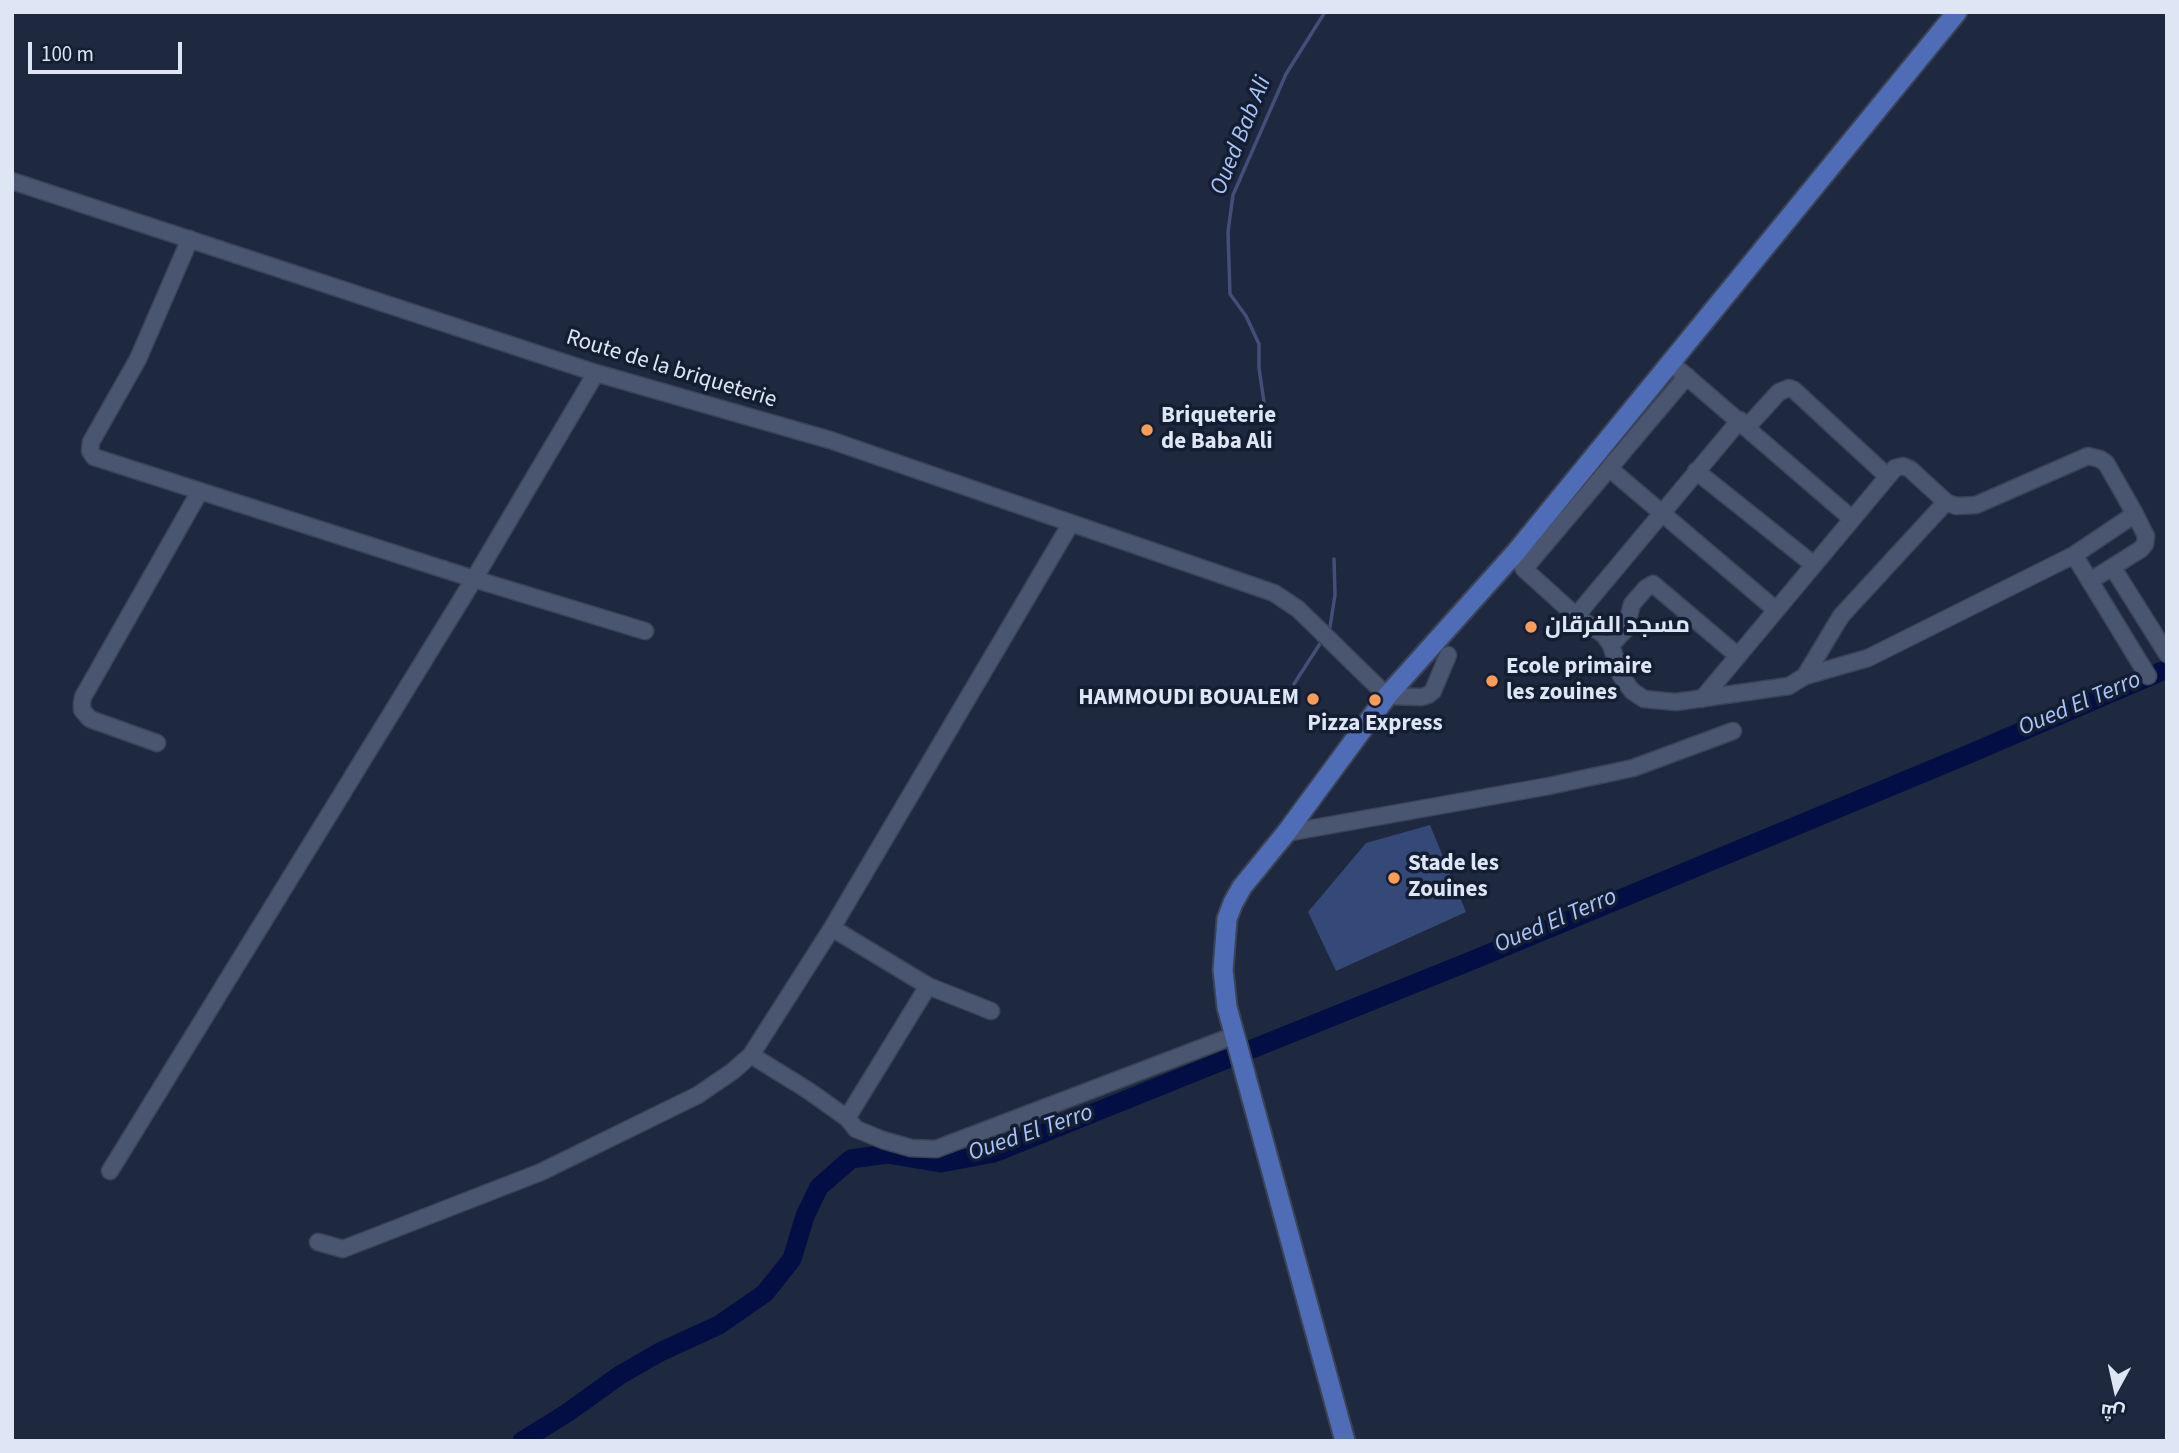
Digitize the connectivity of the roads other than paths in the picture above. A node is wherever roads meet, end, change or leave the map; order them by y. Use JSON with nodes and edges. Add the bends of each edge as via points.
{"nodes":[{"id":1,"x":1956,"y":12,"type":"edge"},
{"id":2,"x":12,"y":181,"type":"edge"},
{"id":3,"x":190,"y":239,"type":"junction"},
{"id":4,"x":1671,"y":363,"type":"junction"},
{"id":5,"x":596,"y":373,"type":"junction"},
{"id":6,"x":1687,"y":376,"type":"junction"},
{"id":7,"x":1743,"y":423,"type":"junction"},
{"id":8,"x":1610,"y":469,"type":"junction"},
{"id":9,"x":1696,"y":471,"type":"junction"},
{"id":10,"x":1887,"y":476,"type":"junction"},
{"id":11,"x":200,"y":491,"type":"junction"},
{"id":12,"x":1945,"y":502,"type":"junction"},
{"id":13,"x":1663,"y":513,"type":"junction"},
{"id":14,"x":2135,"y":514,"type":"junction"},
{"id":15,"x":1851,"y":518,"type":"junction"},
{"id":16,"x":1070,"y":524,"type":"junction"},
{"id":17,"x":2074,"y":555,"type":"junction"},
{"id":18,"x":1520,"y":561,"type":"junction"},
{"id":19,"x":1814,"y":565,"type":"junction"},
{"id":20,"x":2113,"y":568,"type":"junction"},
{"id":21,"x":474,"y":579,"type":"junction"},
{"id":22,"x":2090,"y":582,"type":"junction"},
{"id":23,"x":1776,"y":610,"type":"junction"},
{"id":24,"x":1576,"y":616,"type":"junction"},
{"id":25,"x":645,"y":631,"type":"dead end"},
{"id":26,"x":1611,"y":645,"type":"junction"},
{"id":27,"x":2167,"y":654,"type":"edge"},
{"id":28,"x":1448,"y":655,"type":"dead end"},
{"id":29,"x":1738,"y":656,"type":"junction"},
{"id":30,"x":1805,"y":676,"type":"junction"},
{"id":31,"x":2148,"y":676,"type":"dead end"},
{"id":32,"x":1387,"y":696,"type":"junction"},
{"id":33,"x":1702,"y":699,"type":"junction"},
{"id":34,"x":1733,"y":731,"type":"dead end"},
{"id":35,"x":157,"y":743,"type":"dead end"},
{"id":36,"x":1286,"y":833,"type":"junction"},
{"id":37,"x":832,"y":928,"type":"junction"},
{"id":38,"x":928,"y":986,"type":"junction"},
{"id":39,"x":991,"y":1010,"type":"dead end"},
{"id":40,"x":1237,"y":1045,"type":"junction"},
{"id":41,"x":751,"y":1055,"type":"junction"},
{"id":42,"x":847,"y":1118,"type":"junction"},
{"id":43,"x":110,"y":1171,"type":"dead end"},
{"id":44,"x":318,"y":1242,"type":"dead end"},
{"id":45,"x":1345,"y":1441,"type":"edge"}],
"edges":[{"from":1,"to":4,"type":"main road"},
{"from":2,"to":3,"type":"street","name":"Route de la briqueterie"},
{"from":3,"to":5,"type":"street","name":"Route de la briqueterie"},
{"from":3,"to":11,"type":"street","via":[[148,338],[89,448],[97,459]]},
{"from":4,"to":6,"type":"street"},
{"from":4,"to":18,"type":"main road"},
{"from":5,"to":16,"type":"street","name":"Route de la briqueterie","via":[[830,440]]},
{"from":5,"to":21,"type":"street"},
{"from":6,"to":7,"type":"street"},
{"from":6,"to":8,"type":"street"},
{"from":7,"to":9,"type":"street"},
{"from":7,"to":10,"type":"street","via":[[1779,391],[1789,388]]},
{"from":7,"to":15,"type":"street"},
{"from":8,"to":13,"type":"street"},
{"from":8,"to":18,"type":"street"},
{"from":9,"to":13,"type":"street"},
{"from":9,"to":19,"type":"street"},
{"from":10,"to":12,"type":"street","via":[[1898,466],[1907,467]]},
{"from":10,"to":15,"type":"street"},
{"from":11,"to":21,"type":"street"},
{"from":11,"to":35,"type":"street","via":[[83,697],[82,710],[90,719]]},
{"from":12,"to":14,"type":"street","via":[[1976,505],[2079,458],[2094,457],[2106,463]]},
{"from":12,"to":30,"type":"street","via":[[1841,616]]},
{"from":13,"to":23,"type":"street"},
{"from":13,"to":24,"type":"street"},
{"from":14,"to":17,"type":"street"},
{"from":14,"to":20,"type":"street","via":[[2145,544]]},
{"from":15,"to":19,"type":"street"},
{"from":16,"to":32,"type":"street","name":"Route de la briqueterie","via":[[1274,593],[1298,609]]},
{"from":16,"to":37,"type":"street"},
{"from":17,"to":22,"type":"street"},
{"from":17,"to":30,"type":"street","via":[[1868,659]]},
{"from":18,"to":24,"type":"street"},
{"from":18,"to":32,"type":"main road"},
{"from":19,"to":23,"type":"street"},
{"from":20,"to":22,"type":"street"},
{"from":20,"to":27,"type":"street"},
{"from":21,"to":25,"type":"street"},
{"from":21,"to":43,"type":"street"},
{"from":22,"to":31,"type":"street"},
{"from":23,"to":29,"type":"street"},
{"from":24,"to":26,"type":"street"},
{"from":26,"to":29,"type":"street","via":[[1625,630],[1632,604],[1653,584]]},
{"from":26,"to":33,"type":"street","via":[[1621,676],[1644,699]]},
{"from":28,"to":32,"type":"street","via":[[1428,695]]},
{"from":29,"to":33,"type":"street"},
{"from":30,"to":33,"type":"street","via":[[1789,686]]},
{"from":32,"to":36,"type":"main road"},
{"from":34,"to":36,"type":"street","via":[[1633,768]]},
{"from":36,"to":40,"type":"main road","via":[[1242,887],[1227,919],[1224,990]]},
{"from":37,"to":38,"type":"street"},
{"from":37,"to":41,"type":"street"},
{"from":38,"to":39,"type":"street"},
{"from":38,"to":42,"type":"street"},
{"from":40,"to":42,"type":"street","via":[[936,1149],[883,1140],[856,1129]]},
{"from":40,"to":45,"type":"main road"},
{"from":41,"to":42,"type":"street"},
{"from":41,"to":44,"type":"street","via":[[698,1095],[541,1172],[343,1249]]}]}
